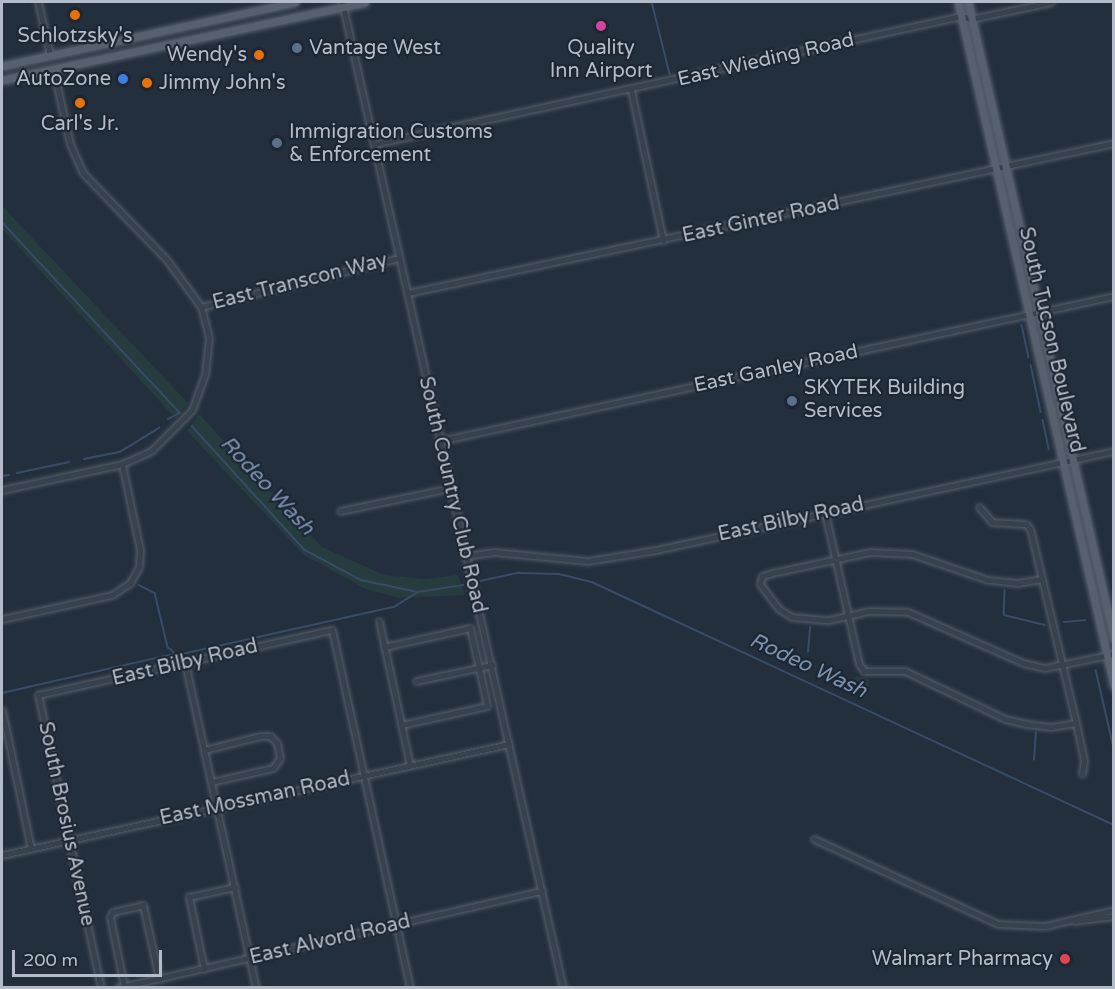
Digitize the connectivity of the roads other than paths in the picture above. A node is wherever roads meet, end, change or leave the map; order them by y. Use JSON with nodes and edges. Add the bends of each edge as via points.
{"nodes":[{"id":1,"x":38,"y":2,"type":"edge"},
{"id":2,"x":295,"y":2,"type":"edge"},
{"id":3,"x":365,"y":2,"type":"edge"},
{"id":4,"x":958,"y":2,"type":"edge"},
{"id":5,"x":968,"y":2,"type":"edge"},
{"id":6,"x":1051,"y":2,"type":"edge"},
{"id":7,"x":342,"y":4,"type":"edge"},
{"id":8,"x":961,"y":16,"type":"junction"},
{"id":9,"x":971,"y":18,"type":"junction"},
{"id":10,"x":50,"y":55,"type":"junction"},
{"id":11,"x":2,"y":66,"type":"edge"},
{"id":12,"x":53,"y":68,"type":"junction"},
{"id":13,"x":2,"y":80,"type":"edge"},
{"id":14,"x":631,"y":90,"type":"junction"},
{"id":15,"x":1113,"y":143,"type":"edge"},
{"id":16,"x":374,"y":144,"type":"junction"},
{"id":17,"x":1005,"y":168,"type":"junction"},
{"id":18,"x":995,"y":170,"type":"junction"},
{"id":19,"x":663,"y":241,"type":"junction"},
{"id":20,"x":399,"y":258,"type":"junction"},
{"id":21,"x":408,"y":293,"type":"junction"},
{"id":22,"x":1113,"y":296,"type":"edge"},
{"id":23,"x":201,"y":307,"type":"junction"},
{"id":24,"x":1038,"y":312,"type":"junction"},
{"id":25,"x":1028,"y":315,"type":"junction"},
{"id":26,"x":439,"y":441,"type":"junction"},
{"id":27,"x":1113,"y":451,"type":"edge"},
{"id":28,"x":1072,"y":460,"type":"junction"},
{"id":29,"x":1063,"y":462,"type":"junction"},
{"id":30,"x":122,"y":464,"type":"junction"},
{"id":31,"x":450,"y":488,"type":"junction"},
{"id":32,"x":2,"y":490,"type":"edge"},
{"id":33,"x":979,"y":507,"type":"dead end"},
{"id":34,"x":340,"y":512,"type":"dead end"},
{"id":35,"x":825,"y":513,"type":"junction"},
{"id":36,"x":465,"y":556,"type":"junction"},
{"id":37,"x":835,"y":559,"type":"junction"},
{"id":38,"x":1042,"y":579,"type":"junction"},
{"id":39,"x":848,"y":614,"type":"junction"},
{"id":40,"x":2,"y":619,"type":"edge"},
{"id":41,"x":379,"y":621,"type":"dead end"},
{"id":42,"x":1113,"y":639,"type":"edge"},
{"id":43,"x":384,"y":647,"type":"junction"},
{"id":44,"x":1110,"y":655,"type":"edge"},
{"id":45,"x":185,"y":663,"type":"junction"},
{"id":46,"x":492,"y":665,"type":"junction"},
{"id":47,"x":1063,"y":666,"type":"junction"},
{"id":48,"x":479,"y":668,"type":"junction"},
{"id":49,"x":416,"y":681,"type":"dead end"},
{"id":50,"x":1113,"y":686,"type":"edge"},
{"id":51,"x":38,"y":695,"type":"joint"},
{"id":52,"x":2,"y":710,"type":"edge"},
{"id":53,"x":1076,"y":723,"type":"junction"},
{"id":54,"x":401,"y":725,"type":"junction"},
{"id":55,"x":509,"y":744,"type":"junction"},
{"id":56,"x":204,"y":750,"type":"junction"},
{"id":57,"x":410,"y":765,"type":"junction"},
{"id":58,"x":1082,"y":774,"type":"dead end"},
{"id":59,"x":364,"y":776,"type":"junction"},
{"id":60,"x":211,"y":782,"type":"junction"},
{"id":61,"x":216,"y":808,"type":"junction"},
{"id":62,"x":814,"y":839,"type":"dead end"},
{"id":63,"x":70,"y":840,"type":"junction"},
{"id":64,"x":31,"y":849,"type":"junction"},
{"id":65,"x":2,"y":855,"type":"edge"},
{"id":66,"x":235,"y":887,"type":"junction"},
{"id":67,"x":542,"y":891,"type":"junction"},
{"id":68,"x":1113,"y":910,"type":"edge"},
{"id":69,"x":1113,"y":916,"type":"edge"},
{"id":70,"x":1073,"y":921,"type":"junction"},
{"id":71,"x":396,"y":924,"type":"junction"},
{"id":72,"x":250,"y":958,"type":"junction"},
{"id":73,"x":204,"y":969,"type":"junction"},
{"id":74,"x":159,"y":979,"type":"junction"},
{"id":75,"x":124,"y":986,"type":"edge"},
{"id":76,"x":101,"y":987,"type":"edge"},
{"id":77,"x":117,"y":987,"type":"edge"},
{"id":78,"x":256,"y":987,"type":"edge"},
{"id":79,"x":410,"y":987,"type":"edge"},
{"id":80,"x":562,"y":987,"type":"edge"}],
"edges":[{"from":1,"to":10,"type":"street"},
{"from":2,"to":10,"type":"main road"},
{"from":3,"to":7,"type":"main road"},
{"from":4,"to":8,"type":"main road","name":"South Tucson Boulevard"},
{"from":5,"to":9,"type":"main road","name":"South Tucson Boulevard"},
{"from":6,"to":9,"type":"street","name":"East Wieding Road"},
{"from":7,"to":12,"type":"main road"},
{"from":7,"to":16,"type":"street","name":"South Country Club Road"},
{"from":8,"to":9,"type":"street","name":"East Wieding Road"},
{"from":8,"to":14,"type":"street","name":"East Wieding Road"},
{"from":8,"to":18,"type":"main road","name":"South Tucson Boulevard"},
{"from":9,"to":17,"type":"main road","name":"South Tucson Boulevard"},
{"from":10,"to":11,"type":"main road"},
{"from":10,"to":12,"type":"main road"},
{"from":12,"to":13,"type":"main road"},
{"from":12,"to":23,"type":"street","via":[[70,144],[83,173],[167,260]]},
{"from":14,"to":16,"type":"street","name":"East Wieding Road"},
{"from":14,"to":19,"type":"street"},
{"from":15,"to":17,"type":"street","name":"East Ginter Road"},
{"from":16,"to":20,"type":"street","name":"South Country Club Road"},
{"from":17,"to":18,"type":"street","name":"East Ginter Road"},
{"from":17,"to":24,"type":"main road","name":"South Tucson Boulevard"},
{"from":18,"to":19,"type":"street","name":"East Ginter Road"},
{"from":18,"to":25,"type":"main road","name":"South Tucson Boulevard"},
{"from":19,"to":21,"type":"street","name":"East Ginter Road"},
{"from":20,"to":21,"type":"street","name":"South Country Club Road"},
{"from":20,"to":23,"type":"street","name":"East Transcon Way"},
{"from":21,"to":26,"type":"street","name":"South Country Club Road"},
{"from":22,"to":24,"type":"street","name":"East Ganley Road"},
{"from":23,"to":30,"type":"street","via":[[209,338],[205,375],[192,410],[151,451]]},
{"from":24,"to":25,"type":"street","name":"East Ganley Road"},
{"from":24,"to":28,"type":"main road","name":"South Tucson Boulevard"},
{"from":25,"to":26,"type":"street","name":"East Ganley Road"},
{"from":25,"to":29,"type":"main road","name":"South Tucson Boulevard"},
{"from":26,"to":31,"type":"street","name":"South Country Club Road"},
{"from":27,"to":28,"type":"street","name":"East Bilby Road"},
{"from":28,"to":29,"type":"street","name":"East Bilby Road"},
{"from":28,"to":42,"type":"main road","name":"South Tucson Boulevard"},
{"from":29,"to":35,"type":"street","name":"East Bilby Road"},
{"from":29,"to":44,"type":"main road","name":"South Tucson Boulevard"},
{"from":30,"to":32,"type":"street"},
{"from":30,"to":40,"type":"street","via":[[140,550],[139,567],[130,583],[112,595]]},
{"from":31,"to":34,"type":"street"},
{"from":31,"to":36,"type":"street","name":"South Country Club Road"},
{"from":33,"to":38,"type":"street","via":[[992,522],[1026,524]]},
{"from":35,"to":36,"type":"street","name":"East Bilby Road","via":[[588,561],[494,552]]},
{"from":35,"to":37,"type":"street"},
{"from":36,"to":46,"type":"street","name":"South Country Club Road"},
{"from":37,"to":38,"type":"street","via":[[870,552],[912,554],[988,580],[1018,583]]},
{"from":37,"to":39,"type":"street"},
{"from":37,"to":39,"type":"street","via":[[762,576],[763,590],[779,609],[792,617],[829,621]]},
{"from":38,"to":47,"type":"street"},
{"from":39,"to":47,"type":"street","via":[[908,612],[1023,663],[1045,668]]},
{"from":39,"to":53,"type":"street","via":[[864,671],[905,671],[1026,724],[1051,727]]},
{"from":41,"to":43,"type":"street"},
{"from":43,"to":48,"type":"street","via":[[470,628]]},
{"from":43,"to":54,"type":"street"},
{"from":44,"to":47,"type":"street"},
{"from":44,"to":50,"type":"main road","name":"South Tucson Boulevard"},
{"from":45,"to":51,"type":"street","name":"East Bilby Road"},
{"from":45,"to":56,"type":"street"},
{"from":45,"to":59,"type":"street","name":"East Bilby Road","via":[[332,630]]},
{"from":46,"to":48,"type":"street"},
{"from":46,"to":55,"type":"street","name":"South Country Club Road"},
{"from":47,"to":53,"type":"street"},
{"from":48,"to":49,"type":"street"},
{"from":48,"to":54,"type":"street","via":[[487,706]]},
{"from":51,"to":63,"type":"street","name":"South Brosius Avenue"},
{"from":52,"to":64,"type":"street"},
{"from":53,"to":58,"type":"street","via":[[1084,762]]},
{"from":54,"to":57,"type":"street"},
{"from":55,"to":57,"type":"street","name":"East Mossman Road"},
{"from":55,"to":67,"type":"street","name":"South Country Club Road"},
{"from":56,"to":60,"type":"street"},
{"from":56,"to":60,"type":"street","via":[[260,736],[270,736],[277,743],[280,758],[273,768]]},
{"from":57,"to":59,"type":"street","name":"East Mossman Road"},
{"from":59,"to":61,"type":"street","name":"East Mossman Road"},
{"from":59,"to":71,"type":"street"},
{"from":60,"to":61,"type":"street"},
{"from":61,"to":63,"type":"street","name":"East Mossman Road"},
{"from":61,"to":66,"type":"street"},
{"from":62,"to":70,"type":"street","via":[[985,920],[1030,927]]},
{"from":63,"to":64,"type":"street","name":"East Mossman Road"},
{"from":63,"to":76,"type":"street","name":"South Brosius Avenue"},
{"from":64,"to":65,"type":"street","name":"East Mossman Road"},
{"from":66,"to":72,"type":"street"},
{"from":66,"to":73,"type":"street","via":[[189,897]]},
{"from":67,"to":71,"type":"street","name":"East Alvord Road"},
{"from":67,"to":80,"type":"street","name":"South Country Club Road"},
{"from":68,"to":70,"type":"street"},
{"from":69,"to":70,"type":"street"},
{"from":71,"to":72,"type":"street","name":"East Alvord Road"},
{"from":71,"to":79,"type":"street"},
{"from":72,"to":73,"type":"street","name":"East Alvord Road"},
{"from":72,"to":78,"type":"street"},
{"from":73,"to":74,"type":"street","name":"East Alvord Road"},
{"from":74,"to":75,"type":"street","name":"East Alvord Road"},
{"from":74,"to":75,"type":"street","via":[[144,906],[113,912],[110,917]]},
{"from":75,"to":77,"type":"street","name":"East Alvord Road"}]}
